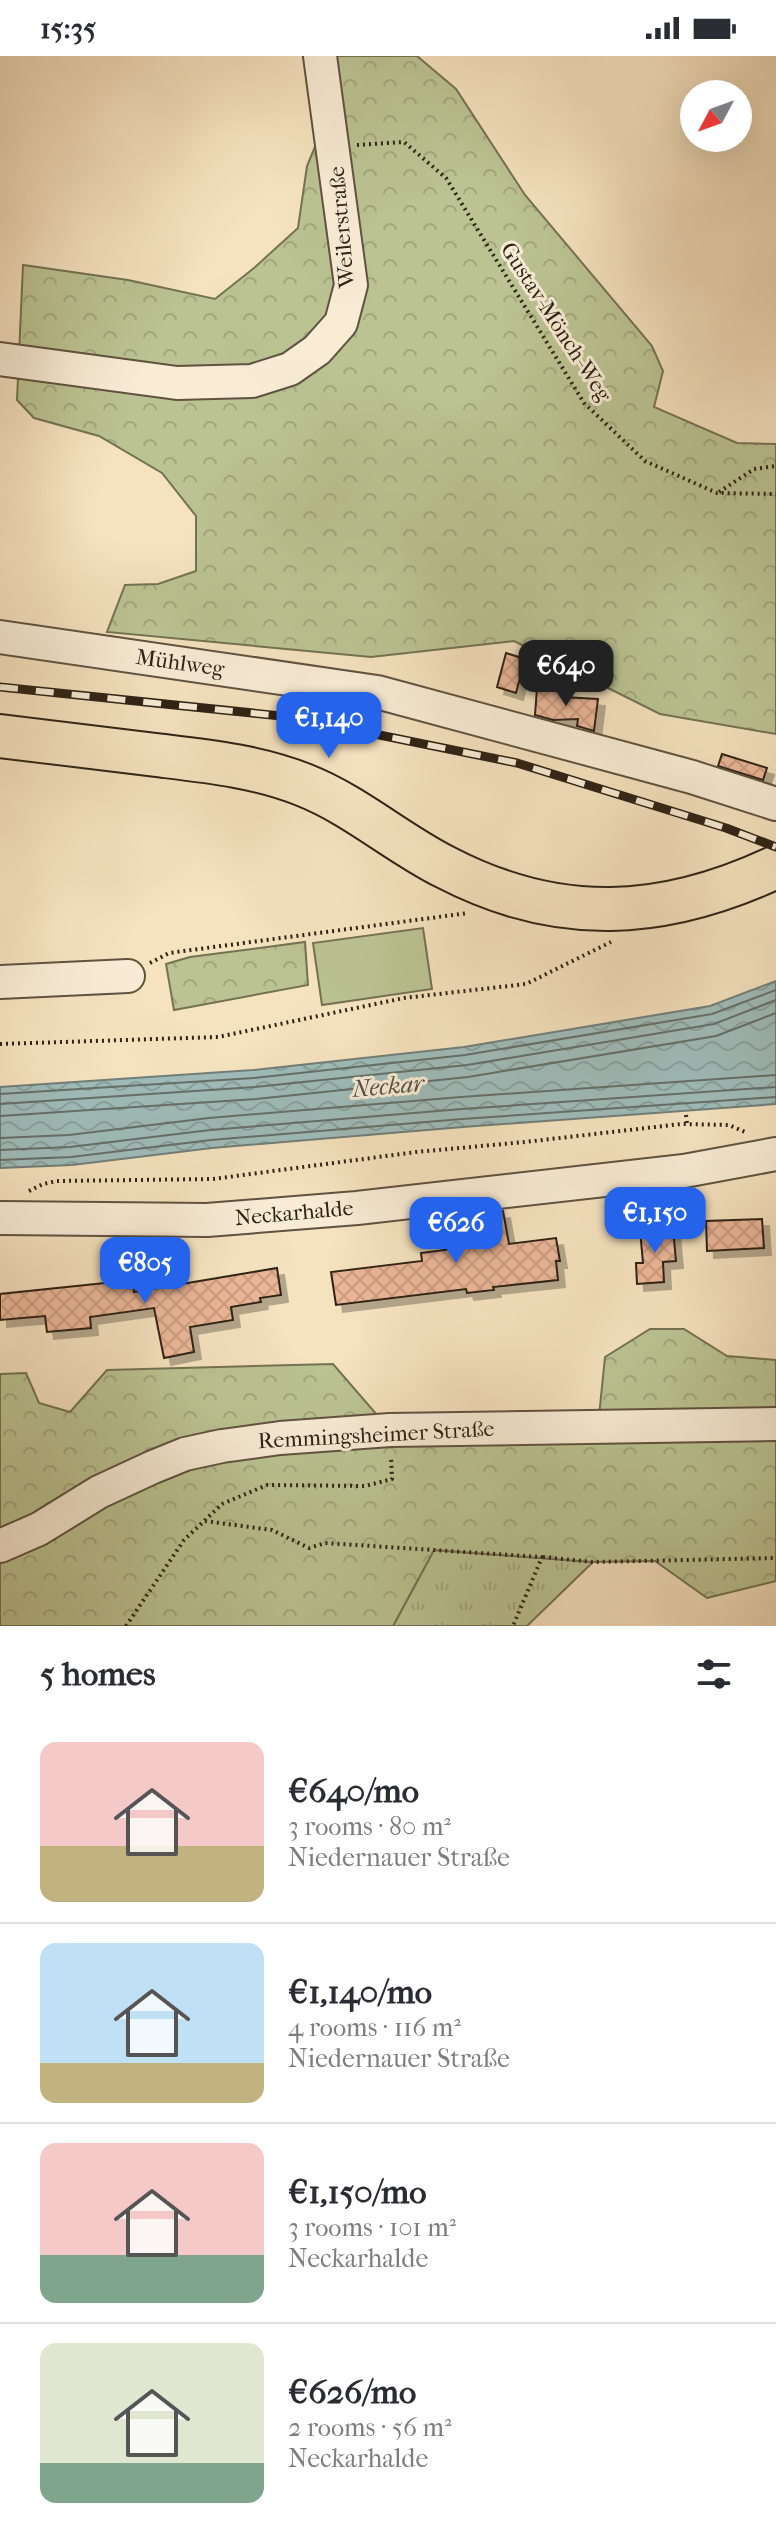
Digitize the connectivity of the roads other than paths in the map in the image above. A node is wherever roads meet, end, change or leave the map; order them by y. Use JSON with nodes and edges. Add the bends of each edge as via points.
{"nodes":[{"id":1,"x":320,"y":56,"type":"edge"},
{"id":2,"x":0,"y":359,"type":"edge"},
{"id":3,"x":0,"y":637,"type":"edge"},
{"id":4,"x":0,"y":736,"type":"edge"},
{"id":5,"x":776,"y":804,"type":"edge"},
{"id":6,"x":776,"y":867,"type":"edge"},
{"id":7,"x":128,"y":976,"type":"road end"},
{"id":8,"x":0,"y":982,"type":"edge"},
{"id":9,"x":765,"y":1156,"type":"edge"},
{"id":10,"x":0,"y":1218,"type":"edge"},
{"id":11,"x":776,"y":1424,"type":"edge"},
{"id":12,"x":0,"y":1546,"type":"edge"}],
"edges":[{"from":1,"to":2,"type":"street","name":"Weilerstraße","via":[[351,285],[341,323],[317,350],[290,369],[252,381],[177,383]]},
{"from":3,"to":5,"type":"street","name":"Mühlweg","via":[[377,692]]},
{"from":4,"to":6,"type":"main road","via":[[266,772],[359,813],[444,867],[541,903],[584,910],[634,909],[683,901]]},
{"from":7,"to":8,"type":"street"},
{"from":9,"to":10,"type":"street","name":"Neckarhalde","via":[[669,1173],[357,1208],[207,1220]]},
{"from":11,"to":12,"type":"street","name":"Remmingsheimer Straße","via":[[390,1430],[222,1446],[185,1454],[99,1492]]}]}
